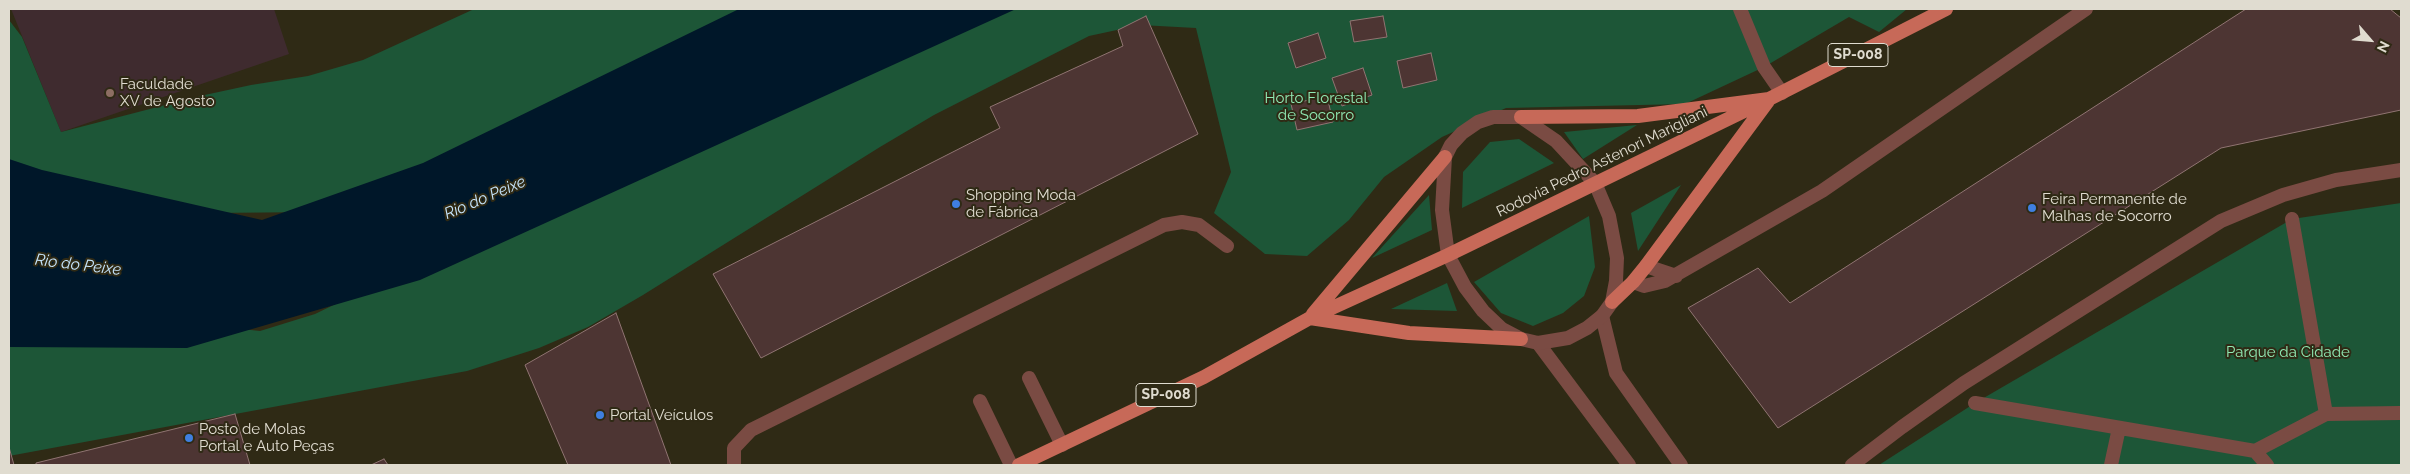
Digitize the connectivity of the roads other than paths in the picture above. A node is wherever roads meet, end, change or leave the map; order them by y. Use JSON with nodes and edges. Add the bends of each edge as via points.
{"nodes":[{"id":1,"x":1740,"y":9,"type":"edge"},
{"id":2,"x":1946,"y":9,"type":"edge"},
{"id":3,"x":2086,"y":9,"type":"edge"},
{"id":4,"x":1775,"y":96,"type":"junction"},
{"id":5,"x":1521,"y":117,"type":"junction"},
{"id":6,"x":1445,"y":157,"type":"junction"},
{"id":7,"x":2401,"y":170,"type":"edge"},
{"id":8,"x":1595,"y":183,"type":"junction"},
{"id":9,"x":2292,"y":219,"type":"dead end"},
{"id":10,"x":1227,"y":246,"type":"dead end"},
{"id":11,"x":1448,"y":254,"type":"junction"},
{"id":12,"x":1646,"y":266,"type":"junction"},
{"id":13,"x":1676,"y":276,"type":"junction"},
{"id":14,"x":1633,"y":282,"type":"junction"},
{"id":15,"x":1612,"y":302,"type":"junction"},
{"id":16,"x":1602,"y":316,"type":"junction"},
{"id":17,"x":1310,"y":318,"type":"junction"},
{"id":18,"x":1522,"y":340,"type":"junction"},
{"id":19,"x":1538,"y":343,"type":"junction"},
{"id":20,"x":1029,"y":378,"type":"dead end"},
{"id":21,"x":980,"y":401,"type":"dead end"},
{"id":22,"x":1975,"y":403,"type":"dead end"},
{"id":23,"x":2401,"y":413,"type":"edge"},
{"id":24,"x":2326,"y":414,"type":"junction"},
{"id":25,"x":2120,"y":428,"type":"junction"},
{"id":26,"x":1062,"y":445,"type":"junction"},
{"id":27,"x":2255,"y":451,"type":"junction"},
{"id":28,"x":734,"y":465,"type":"edge"},
{"id":29,"x":1011,"y":465,"type":"edge"},
{"id":30,"x":1019,"y":465,"type":"edge"},
{"id":31,"x":1629,"y":465,"type":"edge"},
{"id":32,"x":1681,"y":465,"type":"edge"},
{"id":33,"x":1852,"y":465,"type":"edge"},
{"id":34,"x":2111,"y":465,"type":"edge"},
{"id":35,"x":2266,"y":465,"type":"edge"}],
"edges":[{"from":1,"to":4,"type":"street"},
{"from":2,"to":4,"type":"main road","number":"SP-008"},
{"from":3,"to":13,"type":"street","via":[[1822,191]]},
{"from":4,"to":5,"type":"main road","via":[[1638,116]]},
{"from":4,"to":8,"type":"main road","name":"Rodovia Pedro Astenori Marigliani","number":"SP-008"},
{"from":4,"to":12,"type":"main road"},
{"from":5,"to":6,"type":"street","via":[[1493,117],[1478,122],[1462,133]]},
{"from":5,"to":8,"type":"street","via":[[1556,141]]},
{"from":6,"to":11,"type":"street","via":[[1442,210]]},
{"from":6,"to":17,"type":"main road"},
{"from":7,"to":33,"type":"street","via":[[2336,180],[2283,195],[2221,221],[1964,383]]},
{"from":8,"to":11,"type":"main road","name":"Rodovia Pedro Astenori Marigliani","number":"SP-008"},
{"from":8,"to":15,"type":"street","via":[[1609,216],[1617,258]]},
{"from":9,"to":24,"type":"street"},
{"from":10,"to":28,"type":"street","via":[[1199,225],[1182,222],[1164,226],[751,430],[734,448]]},
{"from":11,"to":17,"type":"main road","number":"SP-008"},
{"from":11,"to":18,"type":"street","via":[[1465,287],[1483,311]]},
{"from":12,"to":13,"type":"street"},
{"from":12,"to":14,"type":"main road"},
{"from":13,"to":14,"type":"street","via":[[1655,285]]},
{"from":14,"to":15,"type":"main road"},
{"from":15,"to":16,"type":"street"},
{"from":16,"to":19,"type":"street","via":[[1568,338]]},
{"from":16,"to":32,"type":"street","via":[[1616,373]]},
{"from":17,"to":18,"type":"main road","via":[[1409,333]]},
{"from":17,"to":26,"type":"main road","number":"SP-008","via":[[1204,377]]},
{"from":18,"to":19,"type":"street"},
{"from":19,"to":31,"type":"street"},
{"from":20,"to":26,"type":"street"},
{"from":21,"to":29,"type":"street"},
{"from":22,"to":25,"type":"street"},
{"from":23,"to":24,"type":"street"},
{"from":24,"to":27,"type":"street"},
{"from":25,"to":27,"type":"street"},
{"from":25,"to":34,"type":"street"},
{"from":26,"to":30,"type":"main road","number":"SP-008"},
{"from":27,"to":35,"type":"street"}]}
